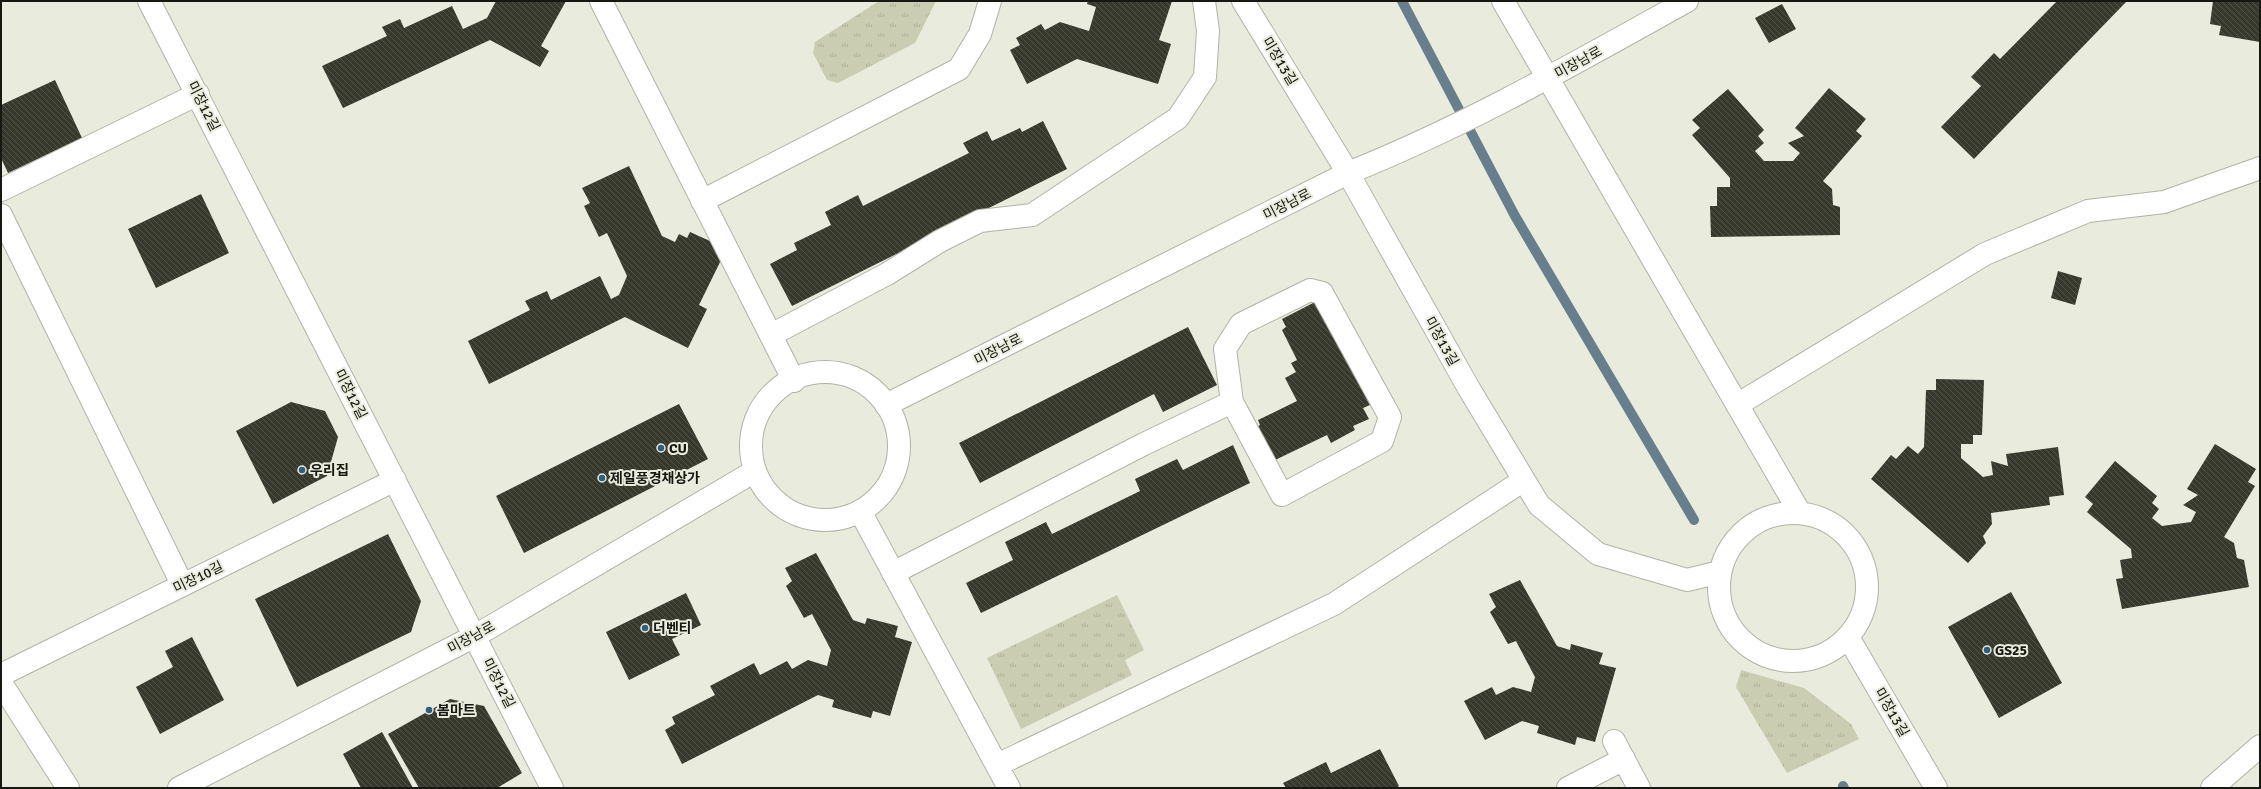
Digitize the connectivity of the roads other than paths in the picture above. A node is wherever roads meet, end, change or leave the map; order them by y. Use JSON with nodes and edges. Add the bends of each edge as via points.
{"nodes":[{"id":1,"x":149,"y":1,"type":"edge"},
{"id":2,"x":601,"y":1,"type":"edge"},
{"id":3,"x":990,"y":1,"type":"edge"},
{"id":4,"x":1204,"y":1,"type":"edge"},
{"id":5,"x":1243,"y":1,"type":"edge"},
{"id":6,"x":1503,"y":1,"type":"edge"},
{"id":7,"x":1687,"y":1,"type":"edge"},
{"id":8,"x":1547,"y":79,"type":"junction"},
{"id":9,"x":198,"y":94,"type":"junction"},
{"id":10,"x":2260,"y":168,"type":"edge"},
{"id":11,"x":1348,"y":173,"type":"junction"},
{"id":12,"x":1,"y":190,"type":"edge"},
{"id":13,"x":702,"y":201,"type":"junction"},
{"id":14,"x":1,"y":215,"type":"edge"},
{"id":15,"x":771,"y":335,"type":"junction"},
{"id":16,"x":794,"y":380,"type":"junction"},
{"id":17,"x":1232,"y":402,"type":"junction"},
{"id":18,"x":886,"y":405,"type":"junction"},
{"id":19,"x":1737,"y":405,"type":"junction"},
{"id":20,"x":755,"y":471,"type":"junction"},
{"id":21,"x":395,"y":480,"type":"junction"},
{"id":22,"x":1524,"y":480,"type":"junction"},
{"id":23,"x":860,"y":511,"type":"junction"},
{"id":24,"x":1800,"y":513,"type":"junction"},
{"id":25,"x":1720,"y":572,"type":"junction"},
{"id":26,"x":893,"y":573,"type":"junction"},
{"id":27,"x":182,"y":584,"type":"junction"},
{"id":28,"x":475,"y":636,"type":"junction"},
{"id":29,"x":1848,"y":637,"type":"junction"},
{"id":30,"x":1,"y":675,"type":"edge"},
{"id":31,"x":1,"y":683,"type":"edge"},
{"id":32,"x":2260,"y":746,"type":"edge"},
{"id":33,"x":997,"y":765,"type":"junction"},
{"id":34,"x":550,"y":787,"type":"edge"},
{"id":35,"x":68,"y":788,"type":"edge"},
{"id":36,"x":179,"y":788,"type":"edge"},
{"id":37,"x":1009,"y":788,"type":"edge"},
{"id":38,"x":1568,"y":788,"type":"edge"},
{"id":39,"x":1639,"y":788,"type":"edge"},
{"id":40,"x":1936,"y":788,"type":"edge"},
{"id":41,"x":2212,"y":788,"type":"edge"}],
"edges":[{"from":1,"to":9,"type":"street","name":"미장12길"},
{"from":2,"to":13,"type":"street"},
{"from":3,"to":13,"type":"street","via":[[980,34],[959,69]]},
{"from":4,"to":15,"type":"street","via":[[1208,31],[1205,77],[1178,118],[1032,215],[980,221]]},
{"from":5,"to":11,"type":"street","name":"미장13길"},
{"from":6,"to":8,"type":"street"},
{"from":7,"to":8,"type":"street","name":"미장남로"},
{"from":8,"to":11,"type":"street","name":"미장남로","via":[[1390,157]]},
{"from":8,"to":19,"type":"street"},
{"from":9,"to":12,"type":"street"},
{"from":9,"to":21,"type":"street","name":"미장12길"},
{"from":10,"to":19,"type":"street","via":[[2164,202],[2088,212],[1986,254]]},
{"from":11,"to":18,"type":"street","name":"미장남로"},
{"from":11,"to":22,"type":"street","name":"미장13길","via":[[1468,387]]},
{"from":13,"to":15,"type":"street"},
{"from":14,"to":27,"type":"street"},
{"from":15,"to":16,"type":"street"},
{"from":16,"to":18,"type":"street","via":[[806,374],[832,372],[857,379],[877,392]]},
{"from":16,"to":20,"type":"street","via":[[780,388],[762,406],[752,431],[751,457]]},
{"from":17,"to":17,"type":"street","via":[[1282,495],[1382,442],[1390,418],[1322,293],[1310,290],[1241,324],[1225,349]]},
{"from":17,"to":26,"type":"street","via":[[1144,444]]},
{"from":18,"to":23,"type":"street","via":[[892,413],[899,438],[897,464],[880,496]]},
{"from":19,"to":24,"type":"street"},
{"from":20,"to":23,"type":"street","via":[[768,493],[788,510],[812,519],[838,519]]},
{"from":20,"to":28,"type":"street","name":"미장남로"},
{"from":21,"to":27,"type":"street","name":"미장10길"},
{"from":21,"to":28,"type":"street","name":"미장12길"},
{"from":22,"to":25,"type":"street","name":"미장13길","via":[[1539,506],[1598,554],[1686,580]]},
{"from":22,"to":33,"type":"street","via":[[1334,604]]},
{"from":23,"to":26,"type":"street"},
{"from":24,"to":25,"type":"street","via":[[1774,515],[1747,528],[1730,548]]},
{"from":24,"to":29,"type":"street","via":[[1825,520],[1845,534],[1860,554],[1867,579],[1865,605]]},
{"from":25,"to":29,"type":"street","via":[[1719,598],[1723,612],[1735,635],[1755,651],[1780,660],[1805,660],[1827,652]]},
{"from":26,"to":33,"type":"street"},
{"from":27,"to":30,"type":"street","name":"미장10길"},
{"from":28,"to":34,"type":"street","name":"미장12길"},
{"from":28,"to":36,"type":"street","name":"미장남로"},
{"from":29,"to":40,"type":"street","name":"미장13길"},
{"from":31,"to":35,"type":"street"},
{"from":32,"to":41,"type":"street"},
{"from":33,"to":37,"type":"street"},
{"from":38,"to":39,"type":"street","via":[[1619,750]]}]}
